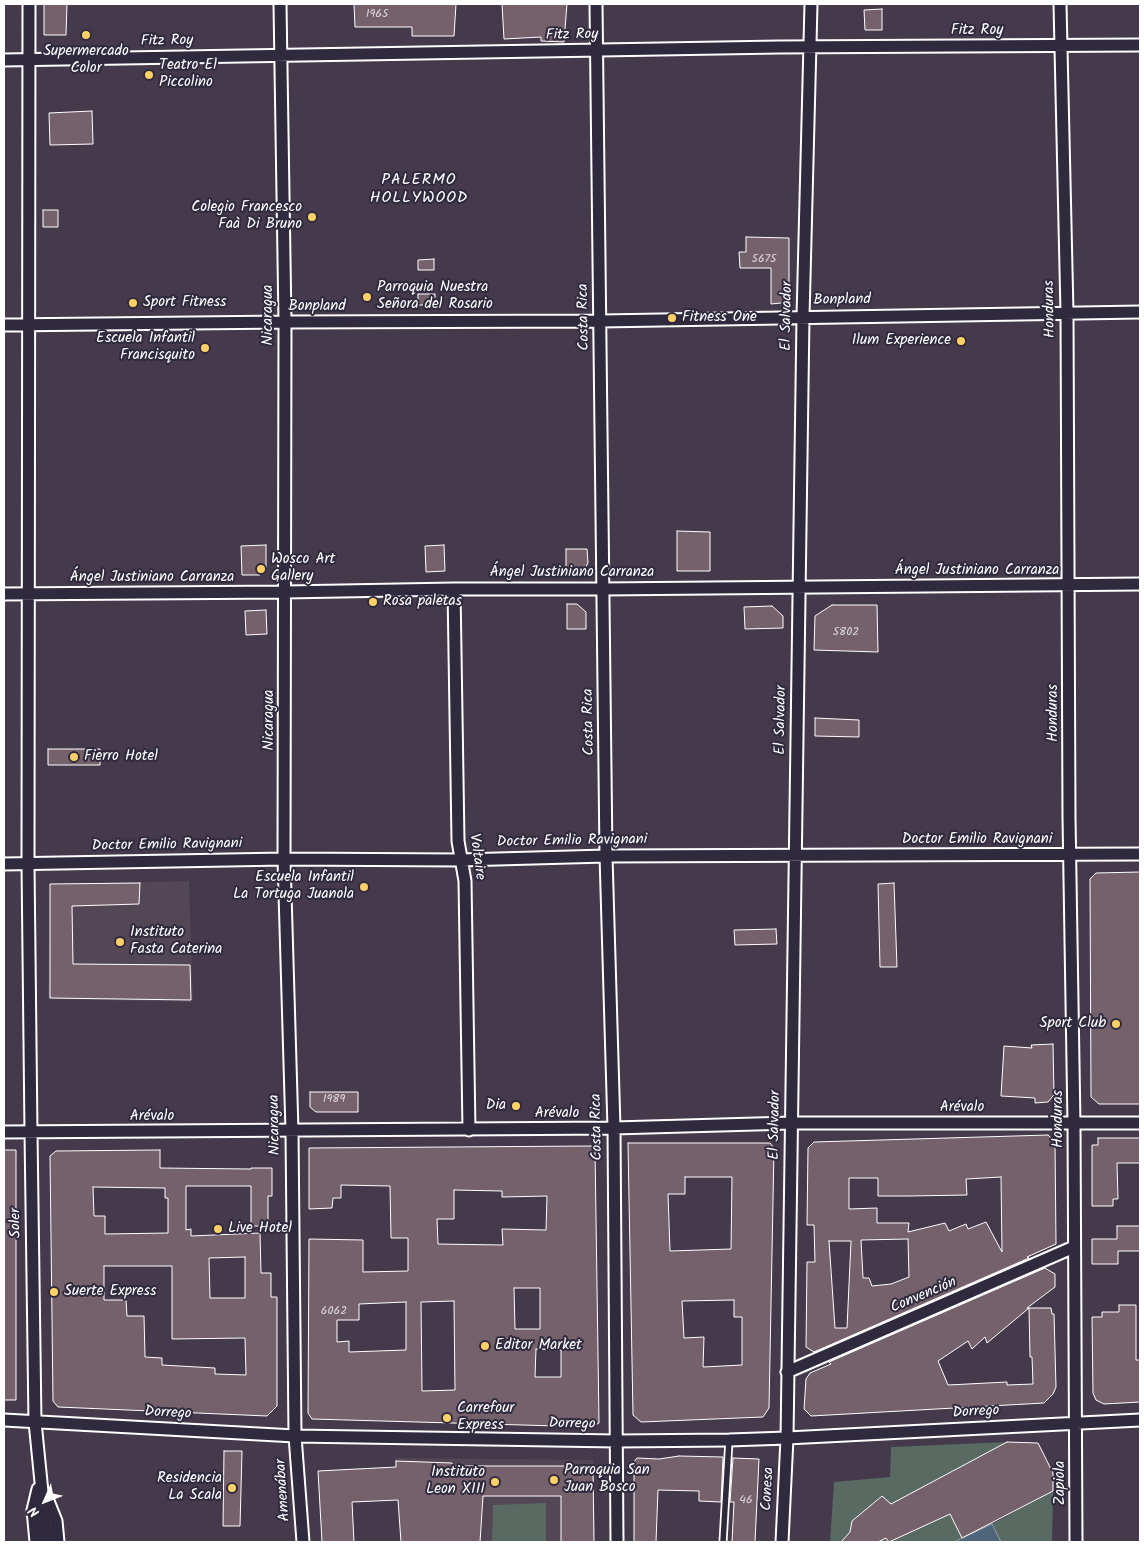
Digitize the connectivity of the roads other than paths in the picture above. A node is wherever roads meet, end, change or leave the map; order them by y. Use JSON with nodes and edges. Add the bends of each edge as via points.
{"nodes":[{"id":1,"x":29,"y":4,"type":"edge"},
{"id":2,"x":280,"y":4,"type":"edge"},
{"id":3,"x":596,"y":4,"type":"edge"},
{"id":4,"x":811,"y":4,"type":"edge"},
{"id":5,"x":1060,"y":4,"type":"edge"},
{"id":6,"x":1140,"y":44,"type":"edge"},
{"id":7,"x":1060,"y":46,"type":"junction"},
{"id":8,"x":810,"y":47,"type":"junction"},
{"id":9,"x":597,"y":50,"type":"junction"},
{"id":10,"x":281,"y":55,"type":"junction"},
{"id":11,"x":30,"y":59,"type":"junction"},
{"id":12,"x":4,"y":60,"type":"edge"},
{"id":13,"x":1140,"y":312,"type":"edge"},
{"id":14,"x":1067,"y":313,"type":"junction"},
{"id":15,"x":803,"y":317,"type":"junction"},
{"id":16,"x":601,"y":321,"type":"junction"},
{"id":17,"x":285,"y":322,"type":"junction"},
{"id":18,"x":4,"y":325,"type":"edge"},
{"id":19,"x":30,"y":325,"type":"junction"},
{"id":20,"x":1140,"y":584,"type":"edge"},
{"id":21,"x":1069,"y":585,"type":"junction"},
{"id":22,"x":800,"y":586,"type":"junction"},
{"id":23,"x":454,"y":588,"type":"junction"},
{"id":24,"x":603,"y":589,"type":"junction"},
{"id":25,"x":285,"y":592,"type":"junction"},
{"id":26,"x":28,"y":593,"type":"junction"},
{"id":27,"x":4,"y":594,"type":"edge"},
{"id":28,"x":1140,"y":854,"type":"edge"},
{"id":29,"x":1070,"y":855,"type":"junction"},
{"id":30,"x":606,"y":856,"type":"junction"},
{"id":31,"x":794,"y":856,"type":"junction"},
{"id":32,"x":284,"y":859,"type":"junction"},
{"id":33,"x":461,"y":860,"type":"junction"},
{"id":34,"x":4,"y":864,"type":"edge"},
{"id":35,"x":28,"y":864,"type":"junction"},
{"id":36,"x":1140,"y":1122,"type":"edge"},
{"id":37,"x":791,"y":1123,"type":"junction"},
{"id":38,"x":1074,"y":1124,"type":"junction"},
{"id":39,"x":614,"y":1128,"type":"junction"},
{"id":40,"x":469,"y":1130,"type":"junction"},
{"id":41,"x":292,"y":1131,"type":"junction"},
{"id":42,"x":4,"y":1132,"type":"edge"},
{"id":43,"x":31,"y":1132,"type":"junction"},
{"id":44,"x":1074,"y":1248,"type":"junction"},
{"id":45,"x":787,"y":1372,"type":"junction"},
{"id":46,"x":4,"y":1420,"type":"edge"},
{"id":47,"x":1140,"y":1420,"type":"edge"},
{"id":48,"x":35,"y":1422,"type":"junction"},
{"id":49,"x":1076,"y":1423,"type":"junction"},
{"id":50,"x":295,"y":1436,"type":"junction"},
{"id":51,"x":787,"y":1438,"type":"junction"},
{"id":52,"x":729,"y":1440,"type":"junction"},
{"id":53,"x":617,"y":1441,"type":"junction"},
{"id":54,"x":40,"y":1480,"type":"junction"},
{"id":55,"x":36,"y":1542,"type":"edge"},
{"id":56,"x":47,"y":1542,"type":"edge"},
{"id":57,"x":58,"y":1542,"type":"edge"},
{"id":58,"x":303,"y":1542,"type":"edge"},
{"id":59,"x":617,"y":1542,"type":"edge"},
{"id":60,"x":723,"y":1542,"type":"edge"},
{"id":61,"x":782,"y":1542,"type":"edge"},
{"id":62,"x":1076,"y":1542,"type":"edge"}],
"edges":[{"from":1,"to":11,"type":"street","name":"Soler"},
{"from":2,"to":10,"type":"street","name":"Nicaragua"},
{"from":3,"to":9,"type":"street","name":"Costa Rica"},
{"from":4,"to":8,"type":"street","name":"El Salvador"},
{"from":5,"to":7,"type":"street","name":"Honduras"},
{"from":6,"to":7,"type":"street","name":"Fitz Roy"},
{"from":7,"to":8,"type":"street","name":"Fitz Roy"},
{"from":7,"to":14,"type":"street","name":"Honduras"},
{"from":8,"to":9,"type":"street","name":"Fitz Roy"},
{"from":8,"to":15,"type":"street","name":"El Salvador"},
{"from":9,"to":10,"type":"street","name":"Fitz Roy"},
{"from":9,"to":16,"type":"street","name":"Costa Rica"},
{"from":10,"to":11,"type":"street","name":"Fitz Roy"},
{"from":10,"to":17,"type":"street","name":"Nicaragua"},
{"from":11,"to":12,"type":"street","name":"Fitz Roy"},
{"from":11,"to":19,"type":"street","name":"Soler"},
{"from":13,"to":14,"type":"street","name":"Bonpland"},
{"from":14,"to":15,"type":"street","name":"Bonpland"},
{"from":14,"to":21,"type":"street","name":"Honduras"},
{"from":15,"to":16,"type":"street","name":"Bonpland"},
{"from":15,"to":22,"type":"street","name":"El Salvador"},
{"from":16,"to":17,"type":"street","name":"Bonpland"},
{"from":16,"to":24,"type":"street","name":"Costa Rica"},
{"from":17,"to":19,"type":"street","name":"Bonpland"},
{"from":17,"to":25,"type":"street","name":"Nicaragua"},
{"from":18,"to":19,"type":"street","name":"Bonpland"},
{"from":19,"to":26,"type":"street","name":"Soler"},
{"from":20,"to":21,"type":"street","name":"Ángel Justiniano Carranza"},
{"from":21,"to":22,"type":"street","name":"Ángel Justiniano Carranza"},
{"from":21,"to":29,"type":"street","name":"Honduras"},
{"from":22,"to":24,"type":"street","name":"Ángel Justiniano Carranza"},
{"from":22,"to":31,"type":"street","name":"El Salvador"},
{"from":23,"to":24,"type":"street","name":"Ángel Justiniano Carranza"},
{"from":23,"to":25,"type":"street","name":"Ángel Justiniano Carranza"},
{"from":23,"to":33,"type":"street","name":"Voltaire","via":[[458,841]]},
{"from":24,"to":30,"type":"street","name":"Costa Rica"},
{"from":25,"to":26,"type":"street","name":"Ángel Justiniano Carranza"},
{"from":25,"to":32,"type":"street","name":"Nicaragua"},
{"from":26,"to":27,"type":"street","name":"Ángel Justiniano Carranza"},
{"from":26,"to":35,"type":"street","name":"Soler"},
{"from":28,"to":29,"type":"street","name":"Doctor Emilio Ravignani"},
{"from":29,"to":31,"type":"street","name":"Doctor Emilio Ravignani"},
{"from":29,"to":38,"type":"street","name":"Honduras"},
{"from":30,"to":31,"type":"street","name":"Doctor Emilio Ravignani"},
{"from":30,"to":33,"type":"street","name":"Doctor Emilio Ravignani"},
{"from":30,"to":39,"type":"street","name":"Costa Rica"},
{"from":31,"to":37,"type":"street","name":"El Salvador"},
{"from":32,"to":33,"type":"street","name":"Doctor Emilio Ravignani"},
{"from":32,"to":35,"type":"street","name":"Doctor Emilio Ravignani"},
{"from":32,"to":41,"type":"street","name":"Nicaragua"},
{"from":33,"to":40,"type":"street","name":"Voltaire","via":[[465,881]]},
{"from":34,"to":35,"type":"street","name":"Doctor Emilio Ravignani"},
{"from":35,"to":43,"type":"street","name":"Soler"},
{"from":36,"to":38,"type":"street","name":"Arévalo"},
{"from":37,"to":38,"type":"street","name":"Arévalo"},
{"from":37,"to":39,"type":"street","name":"Arévalo"},
{"from":37,"to":45,"type":"street","name":"El Salvador"},
{"from":38,"to":44,"type":"street","name":"Honduras"},
{"from":39,"to":40,"type":"street","name":"Arévalo"},
{"from":39,"to":53,"type":"street","name":"Costa Rica"},
{"from":40,"to":41,"type":"street","name":"Arévalo"},
{"from":41,"to":43,"type":"street","name":"Arévalo"},
{"from":41,"to":50,"type":"street","name":"Nicaragua"},
{"from":42,"to":43,"type":"street","name":"Arévalo"},
{"from":43,"to":48,"type":"street","name":"Soler"},
{"from":44,"to":45,"type":"street","name":"Convención"},
{"from":44,"to":49,"type":"street","name":"Honduras"},
{"from":45,"to":51,"type":"street","name":"El Salvador"},
{"from":46,"to":48,"type":"street","name":"Dorrego"},
{"from":47,"to":49,"type":"street","name":"Dorrego"},
{"from":48,"to":50,"type":"street","name":"Dorrego"},
{"from":48,"to":54,"type":"street","name":"Soler"},
{"from":49,"to":51,"type":"street","name":"Dorrego"},
{"from":49,"to":62,"type":"street","name":"Zapiola"},
{"from":50,"to":53,"type":"street","name":"Dorrego"},
{"from":50,"to":58,"type":"street","name":"Amenábar"},
{"from":51,"to":52,"type":"street","name":"Dorrego"},
{"from":51,"to":61,"type":"street","name":"Conesa"},
{"from":52,"to":53,"type":"street","name":"Dorrego"},
{"from":52,"to":60,"type":"lane"},
{"from":53,"to":59,"type":"street","name":"Costa Rica"},
{"from":54,"to":55,"type":"street","via":[[33,1510]]},
{"from":54,"to":56,"type":"street"},
{"from":54,"to":57,"type":"street","via":[[56,1521]]}]}
